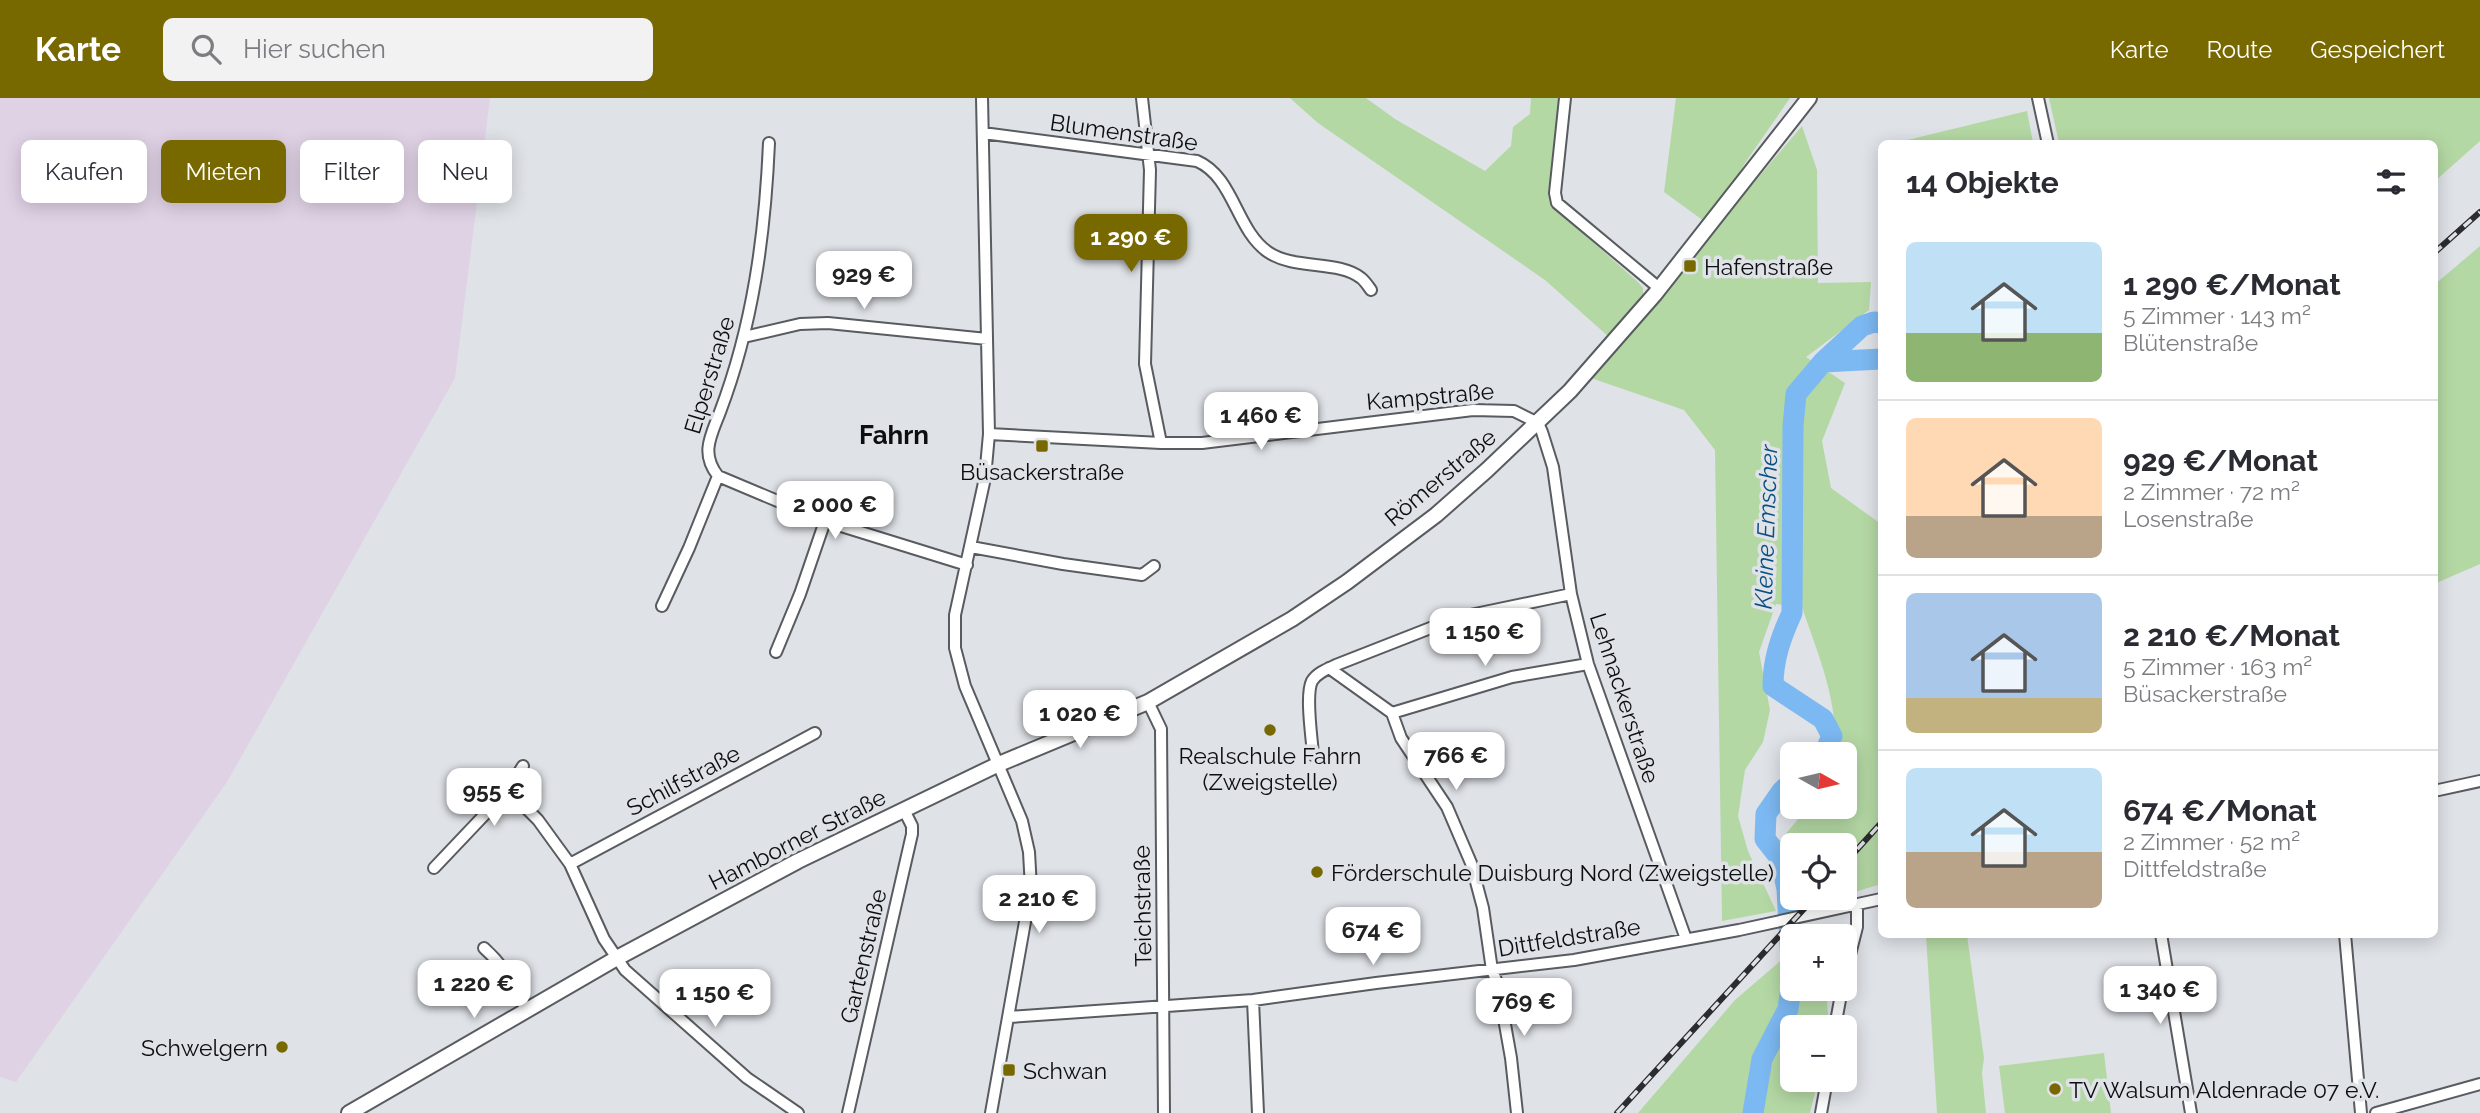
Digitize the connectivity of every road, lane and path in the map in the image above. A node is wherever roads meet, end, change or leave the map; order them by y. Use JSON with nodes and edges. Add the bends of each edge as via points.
{"nodes":[{"id":1,"x":982,"y":98,"type":"edge"},
{"id":2,"x":1142,"y":98,"type":"edge"},
{"id":3,"x":1565,"y":98,"type":"edge"},
{"id":4,"x":1810,"y":98,"type":"edge"},
{"id":5,"x":2038,"y":98,"type":"edge"},
{"id":6,"x":983,"y":133,"type":"junction"},
{"id":7,"x":2047,"y":140,"type":"edge"},
{"id":8,"x":769,"y":143,"type":"dead end"},
{"id":9,"x":1149,"y":155,"type":"junction"},
{"id":10,"x":1659,"y":288,"type":"junction"},
{"id":11,"x":1371,"y":290,"type":"dead end"},
{"id":12,"x":744,"y":337,"type":"junction"},
{"id":13,"x":986,"y":339,"type":"junction"},
{"id":14,"x":1538,"y":423,"type":"junction"},
{"id":15,"x":989,"y":434,"type":"junction"},
{"id":16,"x":1161,"y":443,"type":"junction"},
{"id":17,"x":718,"y":476,"type":"junction"},
{"id":18,"x":825,"y":521,"type":"junction"},
{"id":19,"x":971,"y":547,"type":"junction"},
{"id":20,"x":967,"y":565,"type":"junction"},
{"id":21,"x":1154,"y":566,"type":"dead end"},
{"id":22,"x":1571,"y":594,"type":"junction"},
{"id":23,"x":662,"y":606,"type":"dead end"},
{"id":24,"x":776,"y":652,"type":"dead end"},
{"id":25,"x":1588,"y":664,"type":"junction"},
{"id":26,"x":1329,"y":668,"type":"junction"},
{"id":27,"x":1148,"y":702,"type":"junction"},
{"id":28,"x":1392,"y":713,"type":"junction"},
{"id":29,"x":815,"y":733,"type":"dead end"},
{"id":30,"x":1313,"y":755,"type":"dead end"},
{"id":31,"x":999,"y":764,"type":"junction"},
{"id":32,"x":523,"y":766,"type":"dead end"},
{"id":33,"x":2480,"y":781,"type":"edge"},
{"id":34,"x":508,"y":790,"type":"junction"},
{"id":35,"x":2438,"y":790,"type":"edge"},
{"id":36,"x":904,"y":810,"type":"junction"},
{"id":37,"x":570,"y":864,"type":"junction"},
{"id":38,"x":434,"y":867,"type":"dead end"},
{"id":39,"x":1878,"y":900,"type":"edge"},
{"id":40,"x":1857,"y":905,"type":"edge"},
{"id":41,"x":1833,"y":910,"type":"edge"},
{"id":42,"x":2162,"y":938,"type":"edge"},
{"id":43,"x":2346,"y":938,"type":"edge"},
{"id":44,"x":1686,"y":939,"type":"junction"},
{"id":45,"x":484,"y":948,"type":"dead end"},
{"id":46,"x":617,"y":958,"type":"junction"},
{"id":47,"x":1492,"y":970,"type":"junction"},
{"id":48,"x":1253,"y":1000,"type":"junction"},
{"id":49,"x":1164,"y":1006,"type":"junction"},
{"id":50,"x":526,"y":1010,"type":"junction"},
{"id":51,"x":1009,"y":1017,"type":"junction"},
{"id":52,"x":2480,"y":1084,"type":"edge"},
{"id":53,"x":1825,"y":1092,"type":"edge"},
{"id":54,"x":349,"y":1113,"type":"edge"},
{"id":55,"x":798,"y":1113,"type":"edge"},
{"id":56,"x":848,"y":1113,"type":"edge"},
{"id":57,"x":991,"y":1113,"type":"edge"},
{"id":58,"x":1164,"y":1113,"type":"edge"},
{"id":59,"x":1258,"y":1113,"type":"edge"},
{"id":60,"x":1517,"y":1113,"type":"edge"},
{"id":61,"x":1821,"y":1113,"type":"edge"},
{"id":62,"x":2191,"y":1113,"type":"edge"},
{"id":63,"x":2361,"y":1113,"type":"edge"},
{"id":64,"x":2376,"y":1113,"type":"edge"}],
"edges":[{"from":1,"to":6,"type":"street"},
{"from":2,"to":9,"type":"street"},
{"from":3,"to":10,"type":"street","via":[[1555,193],[1558,203]]},
{"from":4,"to":10,"type":"street","name":"Römerstraße"},
{"from":5,"to":7,"type":"street"},
{"from":6,"to":9,"type":"street","name":"Blumenstraße"},
{"from":6,"to":13,"type":"street"},
{"from":8,"to":12,"type":"street","name":"Elperstraße","via":[[761,250]]},
{"from":9,"to":11,"type":"street","name":"Blumenstraße","via":[[1196,161],[1214,172],[1267,251],[1294,262],[1347,271]]},
{"from":9,"to":16,"type":"street","via":[[1145,364]]},
{"from":10,"to":14,"type":"street","name":"Römerstraße","via":[[1601,358]]},
{"from":12,"to":13,"type":"street","via":[[800,324],[828,323]]},
{"from":12,"to":17,"type":"street","name":"Elperstraße","via":[[708,446],[709,465]]},
{"from":13,"to":15,"type":"street"},
{"from":14,"to":16,"type":"street","name":"Kampstraße","via":[[1514,411],[1473,410],[1202,443]]},
{"from":14,"to":22,"type":"street","name":"Lehnackerstraße","via":[[1553,467]]},
{"from":14,"to":27,"type":"street","name":"Römerstraße","via":[[1436,514],[1347,582]]},
{"from":15,"to":16,"type":"street","name":"Kampstraße"},
{"from":15,"to":19,"type":"street"},
{"from":17,"to":18,"type":"street"},
{"from":17,"to":23,"type":"street"},
{"from":18,"to":20,"type":"street"},
{"from":18,"to":24,"type":"street"},
{"from":19,"to":20,"type":"street"},
{"from":19,"to":21,"type":"street","via":[[1142,575]]},
{"from":20,"to":31,"type":"street","via":[[955,615],[955,648],[965,686]]},
{"from":22,"to":25,"type":"street","name":"Lehnackerstraße"},
{"from":22,"to":26,"type":"street","via":[[1456,618]]},
{"from":25,"to":28,"type":"street","via":[[1512,677]]},
{"from":25,"to":44,"type":"street","name":"Lehnackerstraße"},
{"from":26,"to":28,"type":"street"},
{"from":26,"to":30,"type":"street","via":[[1310,684]]},
{"from":27,"to":31,"type":"street","name":"Römerstraße"},
{"from":27,"to":49,"type":"street","name":"Teichstraße","via":[[1161,729]]},
{"from":28,"to":47,"type":"street","via":[[1401,738],[1447,807],[1471,863]]},
{"from":29,"to":37,"type":"street","name":"Schilfstraße"},
{"from":31,"to":36,"type":"street","name":"Hamborner Straße"},
{"from":31,"to":51,"type":"street","via":[[1022,821],[1031,888]]},
{"from":32,"to":34,"type":"street"},
{"from":33,"to":35,"type":"street"},
{"from":34,"to":37,"type":"street","via":[[538,820]]},
{"from":34,"to":38,"type":"street"},
{"from":36,"to":46,"type":"street","name":"Hamborner Straße"},
{"from":36,"to":56,"type":"street","name":"Gartenstraße","via":[[912,834]]},
{"from":37,"to":46,"type":"street"},
{"from":39,"to":40,"type":"street","name":"Dittfeldstraße"},
{"from":41,"to":44,"type":"street","name":"Dittfeldstraße"},
{"from":42,"to":62,"type":"street"},
{"from":43,"to":63,"type":"street"},
{"from":44,"to":47,"type":"street","name":"Dittfeldstraße"},
{"from":45,"to":50,"type":"street","via":[[500,962]]},
{"from":46,"to":50,"type":"street","name":"Hamborner Straße"},
{"from":46,"to":55,"type":"street","via":[[747,1079]]},
{"from":47,"to":48,"type":"street","name":"Dittfeldstraße"},
{"from":47,"to":60,"type":"street","via":[[1499,985]]},
{"from":48,"to":49,"type":"street","name":"Dittfeldstraße"},
{"from":48,"to":59,"type":"street"},
{"from":49,"to":51,"type":"street","name":"Dittfeldstraße"},
{"from":49,"to":58,"type":"street","name":"Teichstraße"},
{"from":50,"to":54,"type":"street","name":"Hamborner Straße"},
{"from":51,"to":57,"type":"street"},
{"from":52,"to":64,"type":"street"},
{"from":53,"to":61,"type":"street"}]}
